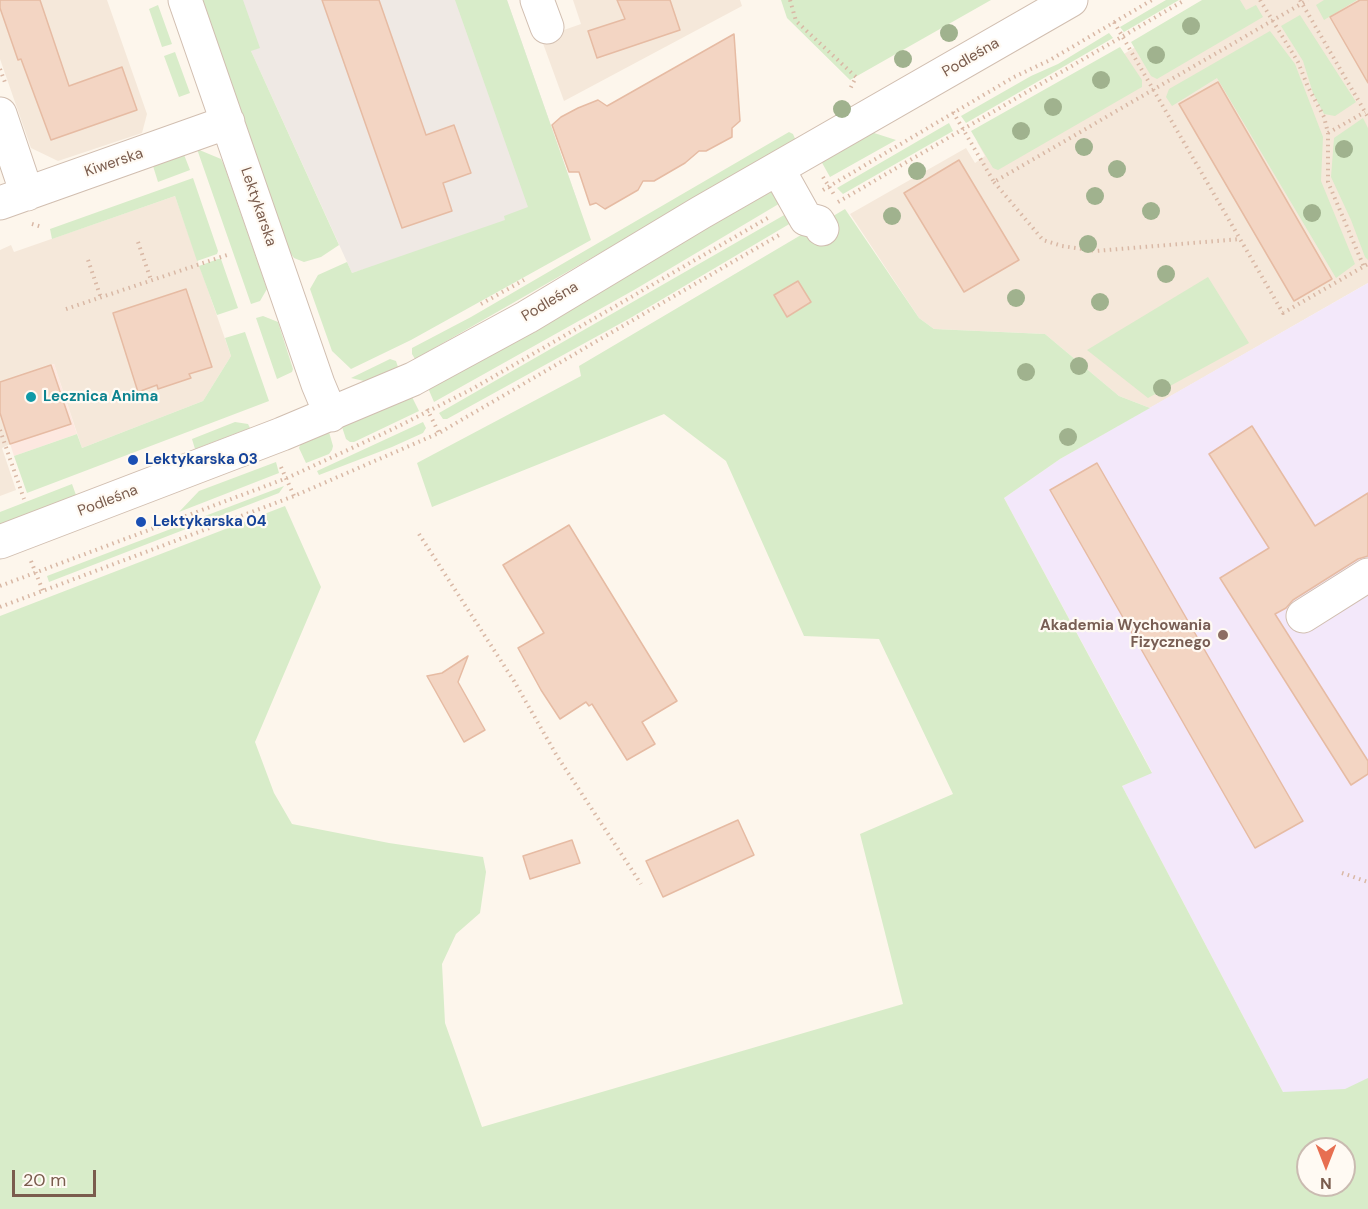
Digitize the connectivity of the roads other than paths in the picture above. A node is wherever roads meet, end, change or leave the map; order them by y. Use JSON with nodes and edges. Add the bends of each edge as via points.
{"nodes":[{"id":1,"x":185,"y":0,"type":"edge"},
{"id":2,"x":1071,"y":0,"type":"edge"},
{"id":3,"x":0,"y":114,"type":"edge"},
{"id":4,"x":228,"y":122,"type":"junction"},
{"id":5,"x":778,"y":170,"type":"junction"},
{"id":6,"x":14,"y":199,"type":"edge"},
{"id":7,"x":814,"y":224,"type":"road end"},
{"id":8,"x":331,"y":415,"type":"junction"},
{"id":9,"x":0,"y":542,"type":"edge"},
{"id":10,"x":1368,"y":575,"type":"edge"},
{"id":11,"x":1303,"y":616,"type":"dead end"}],
"edges":[{"from":1,"to":4,"type":"street","name":"Lektykarska"},
{"from":2,"to":5,"type":"street","name":"Podleśna"},
{"from":3,"to":6,"type":"street"},
{"from":4,"to":6,"type":"street","name":"Kiwerska"},
{"from":4,"to":8,"type":"street","name":"Lektykarska"},
{"from":5,"to":7,"type":"street"},
{"from":5,"to":8,"type":"street","name":"Podleśna","via":[[471,348]]},
{"from":8,"to":9,"type":"street","name":"Podleśna"},
{"from":10,"to":11,"type":"street"}]}
